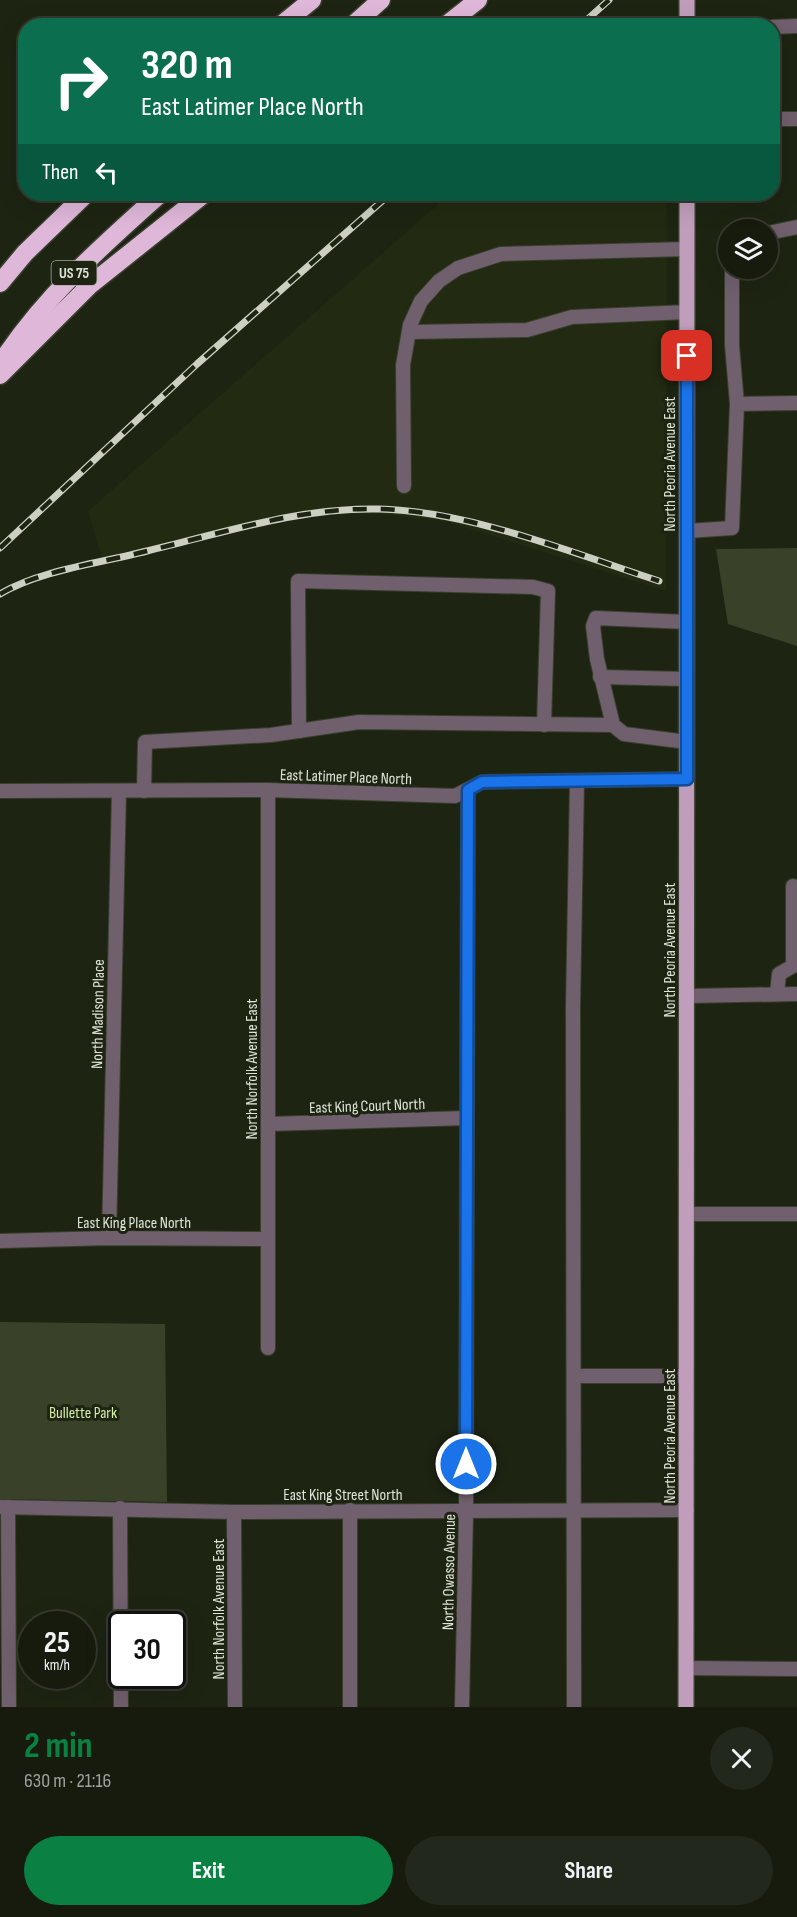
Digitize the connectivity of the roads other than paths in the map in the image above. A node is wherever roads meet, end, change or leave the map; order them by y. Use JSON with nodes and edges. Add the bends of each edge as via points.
{"nodes":[{"id":1,"x":301,"y":0,"type":"edge"},
{"id":2,"x":312,"y":0,"type":"edge"},
{"id":3,"x":381,"y":0,"type":"edge"},
{"id":4,"x":478,"y":0,"type":"edge"},
{"id":5,"x":687,"y":0,"type":"edge"},
{"id":6,"x":286,"y":18,"type":"edge"},
{"id":7,"x":289,"y":18,"type":"edge"},
{"id":8,"x":361,"y":18,"type":"edge"},
{"id":9,"x":455,"y":18,"type":"edge"},
{"id":10,"x":687,"y":18,"type":"edge"},
{"id":11,"x":797,"y":26,"type":"edge"},
{"id":12,"x":780,"y":27,"type":"edge"},
{"id":13,"x":780,"y":119,"type":"edge"},
{"id":14,"x":797,"y":119,"type":"edge"},
{"id":15,"x":79,"y":201,"type":"edge"},
{"id":16,"x":152,"y":201,"type":"edge"},
{"id":17,"x":195,"y":201,"type":"edge"},
{"id":18,"x":687,"y":201,"type":"edge"},
{"id":19,"x":797,"y":227,"type":"edge"},
{"id":20,"x":778,"y":231,"type":"edge"},
{"id":21,"x":687,"y":249,"type":"junction"},
{"id":22,"x":732,"y":279,"type":"edge"},
{"id":23,"x":0,"y":283,"type":"edge"},
{"id":24,"x":687,"y":312,"type":"junction"},
{"id":25,"x":409,"y":332,"type":"junction"},
{"id":26,"x":0,"y":364,"type":"edge"},
{"id":27,"x":0,"y":375,"type":"edge"},
{"id":28,"x":797,"y":403,"type":"edge"},
{"id":29,"x":737,"y":404,"type":"junction"},
{"id":30,"x":404,"y":486,"type":"dead end"},
{"id":31,"x":687,"y":531,"type":"junction"},
{"id":32,"x":687,"y":622,"type":"junction"},
{"id":33,"x":600,"y":677,"type":"junction"},
{"id":34,"x":687,"y":679,"type":"junction"},
{"id":35,"x":613,"y":724,"type":"junction"},
{"id":36,"x":544,"y":725,"type":"junction"},
{"id":37,"x":299,"y":731,"type":"junction"},
{"id":38,"x":687,"y":742,"type":"junction"},
{"id":39,"x":687,"y":779,"type":"junction"},
{"id":40,"x":577,"y":781,"type":"junction"},
{"id":41,"x":268,"y":790,"type":"junction"},
{"id":42,"x":468,"y":790,"type":"junction"},
{"id":43,"x":0,"y":791,"type":"edge"},
{"id":44,"x":119,"y":791,"type":"junction"},
{"id":45,"x":144,"y":791,"type":"junction"},
{"id":46,"x":793,"y":886,"type":"dead end"},
{"id":47,"x":777,"y":994,"type":"junction"},
{"id":48,"x":797,"y":994,"type":"edge"},
{"id":49,"x":687,"y":996,"type":"junction"},
{"id":50,"x":467,"y":1118,"type":"junction"},
{"id":51,"x":268,"y":1124,"type":"junction"},
{"id":52,"x":686,"y":1214,"type":"junction"},
{"id":53,"x":797,"y":1214,"type":"edge"},
{"id":54,"x":109,"y":1238,"type":"junction"},
{"id":55,"x":268,"y":1239,"type":"junction"},
{"id":56,"x":0,"y":1241,"type":"edge"},
{"id":57,"x":268,"y":1348,"type":"dead end"},
{"id":58,"x":575,"y":1376,"type":"junction"},
{"id":59,"x":686,"y":1376,"type":"junction"},
{"id":60,"x":4,"y":1507,"type":"edge"},
{"id":61,"x":120,"y":1508,"type":"junction"},
{"id":62,"x":576,"y":1509,"type":"junction"},
{"id":63,"x":350,"y":1510,"type":"junction"},
{"id":64,"x":687,"y":1510,"type":"junction"},
{"id":65,"x":466,"y":1511,"type":"junction"},
{"id":66,"x":234,"y":1512,"type":"junction"},
{"id":67,"x":686,"y":1668,"type":"junction"},
{"id":68,"x":797,"y":1669,"type":"edge"},
{"id":69,"x":9,"y":1707,"type":"edge"},
{"id":70,"x":121,"y":1707,"type":"edge"},
{"id":71,"x":235,"y":1707,"type":"edge"},
{"id":72,"x":350,"y":1707,"type":"edge"},
{"id":73,"x":462,"y":1707,"type":"edge"},
{"id":74,"x":574,"y":1707,"type":"edge"},
{"id":75,"x":686,"y":1707,"type":"edge"}],
"edges":[{"from":1,"to":6,"type":"highway"},
{"from":2,"to":7,"type":"highway"},
{"from":3,"to":8,"type":"highway"},
{"from":4,"to":9,"type":"highway"},
{"from":5,"to":10,"type":"main road"},
{"from":11,"to":12,"type":"street"},
{"from":13,"to":14,"type":"street"},
{"from":15,"to":23,"type":"highway","number":"US 75"},
{"from":16,"to":26,"type":"highway","number":"US 75","via":[[69,277]]},
{"from":17,"to":27,"type":"highway","via":[[90,285]]},
{"from":18,"to":21,"type":"main road","name":"North Peoria Avenue East"},
{"from":19,"to":20,"type":"street"},
{"from":21,"to":24,"type":"main road","name":"North Peoria Avenue East"},
{"from":21,"to":25,"type":"street","via":[[501,254],[458,268],[439,281],[421,302]]},
{"from":22,"to":29,"type":"street"},
{"from":24,"to":25,"type":"street","via":[[572,317],[527,330]]},
{"from":24,"to":31,"type":"main road","name":"North Peoria Avenue East"},
{"from":25,"to":30,"type":"street","via":[[404,365]]},
{"from":28,"to":29,"type":"street"},
{"from":29,"to":31,"type":"street","via":[[732,528]]},
{"from":31,"to":32,"type":"main road","name":"North Peoria Avenue East"},
{"from":32,"to":33,"type":"street","via":[[596,618],[593,626]]},
{"from":32,"to":34,"type":"main road","name":"North Peoria Avenue East"},
{"from":33,"to":34,"type":"street"},
{"from":33,"to":35,"type":"street"},
{"from":34,"to":38,"type":"main road","name":"North Peoria Avenue East"},
{"from":35,"to":36,"type":"street"},
{"from":35,"to":38,"type":"street","via":[[624,734]]},
{"from":36,"to":37,"type":"street","via":[[359,722]]},
{"from":36,"to":37,"type":"street","via":[[548,591],[533,587],[298,581]]},
{"from":37,"to":45,"type":"street","via":[[146,742]]},
{"from":38,"to":39,"type":"main road","name":"North Peoria Avenue East"},
{"from":39,"to":40,"type":"street","name":"East Latimer Place North"},
{"from":39,"to":49,"type":"main road","name":"North Peoria Avenue East"},
{"from":40,"to":42,"type":"street","name":"East Latimer Place North","via":[[482,782]]},
{"from":40,"to":58,"type":"street","via":[[573,1006]]},
{"from":41,"to":42,"type":"street","name":"East Latimer Place North","via":[[455,796]]},
{"from":41,"to":45,"type":"street","name":"East Latimer Place North"},
{"from":41,"to":51,"type":"street","name":"North Norfolk Avenue East"},
{"from":42,"to":50,"type":"street","name":"North Owasso Avenue"},
{"from":43,"to":44,"type":"street","name":"East Latimer Place North"},
{"from":44,"to":45,"type":"street","name":"East Latimer Place North"},
{"from":44,"to":54,"type":"street","name":"North Madison Place"},
{"from":46,"to":47,"type":"street","via":[[793,966],[779,974]]},
{"from":47,"to":48,"type":"street"},
{"from":47,"to":49,"type":"street"},
{"from":49,"to":52,"type":"main road","name":"North Peoria Avenue East"},
{"from":50,"to":51,"type":"street","name":"East King Court North"},
{"from":50,"to":65,"type":"street","name":"North Owasso Avenue"},
{"from":51,"to":55,"type":"street","name":"North Norfolk Avenue East"},
{"from":52,"to":53,"type":"street"},
{"from":52,"to":59,"type":"main road","name":"North Peoria Avenue East"},
{"from":54,"to":55,"type":"street","name":"East King Place North"},
{"from":54,"to":56,"type":"street","name":"East King Place North"},
{"from":55,"to":57,"type":"street","name":"North Norfolk Avenue East"},
{"from":58,"to":59,"type":"street"},
{"from":58,"to":62,"type":"street"},
{"from":59,"to":64,"type":"main road","name":"North Peoria Avenue East"},
{"from":60,"to":61,"type":"street","name":"East King Street North"},
{"from":60,"to":69,"type":"street"},
{"from":61,"to":66,"type":"street","name":"East King Street North"},
{"from":61,"to":70,"type":"street"},
{"from":62,"to":64,"type":"street","name":"East King Street North"},
{"from":62,"to":65,"type":"street","name":"East King Street North"},
{"from":62,"to":74,"type":"street"},
{"from":63,"to":65,"type":"street","name":"East King Street North"},
{"from":63,"to":66,"type":"street","name":"East King Street North"},
{"from":63,"to":72,"type":"street"},
{"from":64,"to":67,"type":"main road","name":"North Peoria Avenue East"},
{"from":65,"to":73,"type":"street","name":"North Owasso Avenue"},
{"from":66,"to":71,"type":"street","name":"North Norfolk Avenue East"},
{"from":67,"to":68,"type":"street"},
{"from":67,"to":75,"type":"main road","name":"North Peoria Avenue East"}]}
